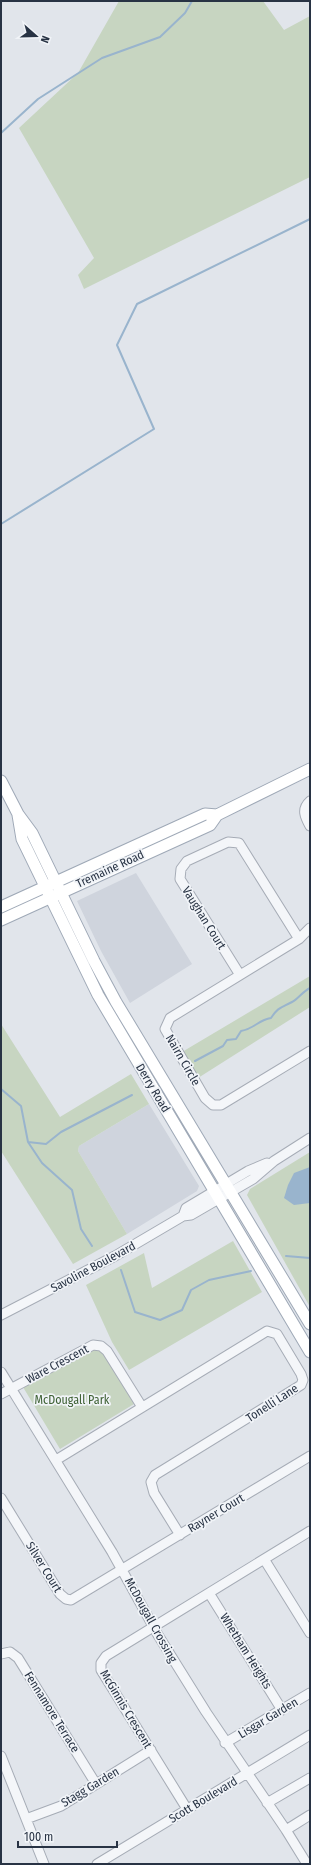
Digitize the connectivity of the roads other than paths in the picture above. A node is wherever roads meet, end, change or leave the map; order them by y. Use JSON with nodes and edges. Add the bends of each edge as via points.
{"nodes":[{"id":1,"x":310,"y":769,"type":"edge"},
{"id":2,"x":1,"y":781,"type":"edge"},
{"id":3,"x":310,"y":801,"type":"edge"},
{"id":4,"x":18,"y":814,"type":"junction"},
{"id":5,"x":217,"y":815,"type":"junction"},
{"id":6,"x":310,"y":826,"type":"edge"},
{"id":7,"x":55,"y":882,"type":"junction"},
{"id":8,"x":44,"y":887,"type":"junction"},
{"id":9,"x":60,"y":892,"type":"junction"},
{"id":10,"x":49,"y":898,"type":"junction"},
{"id":11,"x":1,"y":907,"type":"edge"},
{"id":12,"x":1,"y":920,"type":"edge"},
{"id":13,"x":310,"y":928,"type":"edge"},
{"id":14,"x":300,"y":939,"type":"junction"},
{"id":15,"x":240,"y":976,"type":"junction"},
{"id":16,"x":310,"y":1051,"type":"edge"},
{"id":17,"x":310,"y":1138,"type":"edge"},
{"id":18,"x":228,"y":1188,"type":"junction"},
{"id":19,"x":216,"y":1195,"type":"junction"},
{"id":20,"x":1,"y":1315,"type":"edge"},
{"id":21,"x":310,"y":1324,"type":"edge"},
{"id":22,"x":310,"y":1352,"type":"edge"},
{"id":23,"x":1,"y":1372,"type":"edge"},
{"id":24,"x":11,"y":1388,"type":"junction"},
{"id":25,"x":1,"y":1394,"type":"edge"},
{"id":26,"x":142,"y":1407,"type":"junction"},
{"id":27,"x":310,"y":1456,"type":"edge"},
{"id":28,"x":56,"y":1460,"type":"junction"},
{"id":29,"x":1,"y":1498,"type":"edge"},
{"id":30,"x":310,"y":1531,"type":"edge"},
{"id":31,"x":180,"y":1535,"type":"junction"},
{"id":32,"x":264,"y":1559,"type":"junction"},
{"id":33,"x":123,"y":1570,"type":"junction"},
{"id":34,"x":209,"y":1593,"type":"junction"},
{"id":35,"x":153,"y":1627,"type":"junction"},
{"id":36,"x":310,"y":1633,"type":"edge"},
{"id":37,"x":1,"y":1654,"type":"edge"},
{"id":38,"x":310,"y":1693,"type":"edge"},
{"id":39,"x":282,"y":1710,"type":"junction"},
{"id":40,"x":310,"y":1735,"type":"edge"},
{"id":41,"x":226,"y":1744,"type":"junction"},
{"id":42,"x":151,"y":1750,"type":"junction"},
{"id":43,"x":1,"y":1756,"type":"edge"},
{"id":44,"x":246,"y":1773,"type":"junction"},
{"id":45,"x":310,"y":1778,"type":"edge"},
{"id":46,"x":96,"y":1784,"type":"junction"},
{"id":47,"x":268,"y":1804,"type":"junction"},
{"id":48,"x":187,"y":1809,"type":"junction"},
{"id":49,"x":310,"y":1815,"type":"edge"},
{"id":50,"x":26,"y":1819,"type":"junction"},
{"id":51,"x":286,"y":1830,"type":"junction"},
{"id":52,"x":44,"y":1864,"type":"edge"},
{"id":53,"x":97,"y":1864,"type":"edge"},
{"id":54,"x":307,"y":1864,"type":"edge"}],
"edges":[{"from":1,"to":5,"type":"main road","name":"Tremaine Road"},
{"from":2,"to":4,"type":"main road","name":"Derry Road"},
{"from":3,"to":6,"type":"street","via":[[305,807],[304,815]]},
{"from":4,"to":7,"type":"main road","name":"Derry Road","via":[[32,833]]},
{"from":4,"to":8,"type":"main road","name":"Derry Road","via":[[22,839]]},
{"from":5,"to":7,"type":"main road","name":"Tremaine Road","via":[[204,814]]},
{"from":5,"to":9,"type":"main road","name":"Tremaine Road","via":[[210,824]]},
{"from":7,"to":8,"type":"main road","name":"Tremaine Road"},
{"from":7,"to":9,"type":"main road","name":"Derry Road"},
{"from":8,"to":10,"type":"main road","name":"Derry Road"},
{"from":8,"to":11,"type":"main road","name":"Tremaine Road"},
{"from":9,"to":10,"type":"main road","name":"Tremaine Road"},
{"from":9,"to":18,"type":"main road","name":"Derry Road","via":[[116,1002]]},
{"from":10,"to":12,"type":"main road","name":"Tremaine Road"},
{"from":10,"to":19,"type":"main road","name":"Derry Road","via":[[98,995]]},
{"from":13,"to":14,"type":"street","name":"Nairn Circle"},
{"from":14,"to":15,"type":"street","name":"Nairn Circle"},
{"from":14,"to":15,"type":"street","name":"Vaughan Court","via":[[239,843],[228,842],[187,861],[181,869],[180,879]]},
{"from":15,"to":16,"type":"street","name":"Nairn Circle","via":[[170,1018],[165,1026],[166,1034],[209,1103],[221,1105]]},
{"from":17,"to":18,"type":"street","name":"Savoline Boulevard","via":[[274,1160],[253,1178]]},
{"from":18,"to":19,"type":"street","name":"Savoline Boulevard"},
{"from":18,"to":21,"type":"main road","name":"Derry Road"},
{"from":19,"to":20,"type":"street","name":"Savoline Boulevard","via":[[186,1208],[183,1216],[115,1256]]},
{"from":19,"to":22,"type":"main road","name":"Derry Road"},
{"from":23,"to":24,"type":"street","name":"McDougall Crossing"},
{"from":24,"to":25,"type":"street"},
{"from":24,"to":26,"type":"street","name":"Ware Crescent","via":[[93,1345],[98,1345],[108,1351]]},
{"from":24,"to":28,"type":"street","name":"McDougall Crossing"},
{"from":26,"to":28,"type":"street","name":"Tonelli Lane"},
{"from":26,"to":31,"type":"street","name":"Tonelli Lane","via":[[267,1331],[279,1336],[302,1377],[300,1387],[153,1478],[150,1486]]},
{"from":27,"to":31,"type":"street","name":"Rayner Court"},
{"from":28,"to":33,"type":"street","name":"McDougall Crossing"},
{"from":29,"to":33,"type":"street","name":"Silver Court","via":[[60,1594],[66,1599],[75,1599]]},
{"from":30,"to":32,"type":"street"},
{"from":31,"to":33,"type":"street","name":"Rayner Court"},
{"from":32,"to":34,"type":"street"},
{"from":32,"to":36,"type":"street"},
{"from":33,"to":35,"type":"street","name":"McDougall Crossing"},
{"from":34,"to":35,"type":"street"},
{"from":34,"to":39,"type":"street","name":"Whetham Heights"},
{"from":35,"to":41,"type":"street","name":"McDougall Crossing"},
{"from":35,"to":42,"type":"street","name":"McGinnis Crescent","via":[[106,1656],[100,1666]]},
{"from":37,"to":46,"type":"street","name":"Fennamore Terrace","via":[[10,1652],[18,1658]]},
{"from":38,"to":39,"type":"street","name":"Lisgar Garden"},
{"from":39,"to":41,"type":"street","name":"Lisgar Garden"},
{"from":40,"to":44,"type":"street","name":"Scott Boulevard"},
{"from":41,"to":44,"type":"street","name":"McDougall Crossing"},
{"from":42,"to":46,"type":"street","name":"Stagg Garden"},
{"from":42,"to":48,"type":"street","name":"McGinnis Crescent"},
{"from":43,"to":50,"type":"street"},
{"from":44,"to":47,"type":"street","name":"McDougall Crossing"},
{"from":44,"to":48,"type":"street","name":"Scott Boulevard"},
{"from":45,"to":47,"type":"street"},
{"from":46,"to":50,"type":"street","name":"Stagg Garden","via":[[61,1806]]},
{"from":47,"to":51,"type":"street","name":"McDougall Crossing"},
{"from":48,"to":53,"type":"street","name":"Scott Boulevard"},
{"from":49,"to":51,"type":"street"},
{"from":50,"to":52,"type":"street"},
{"from":51,"to":54,"type":"street","name":"McDougall Crossing"}]}
